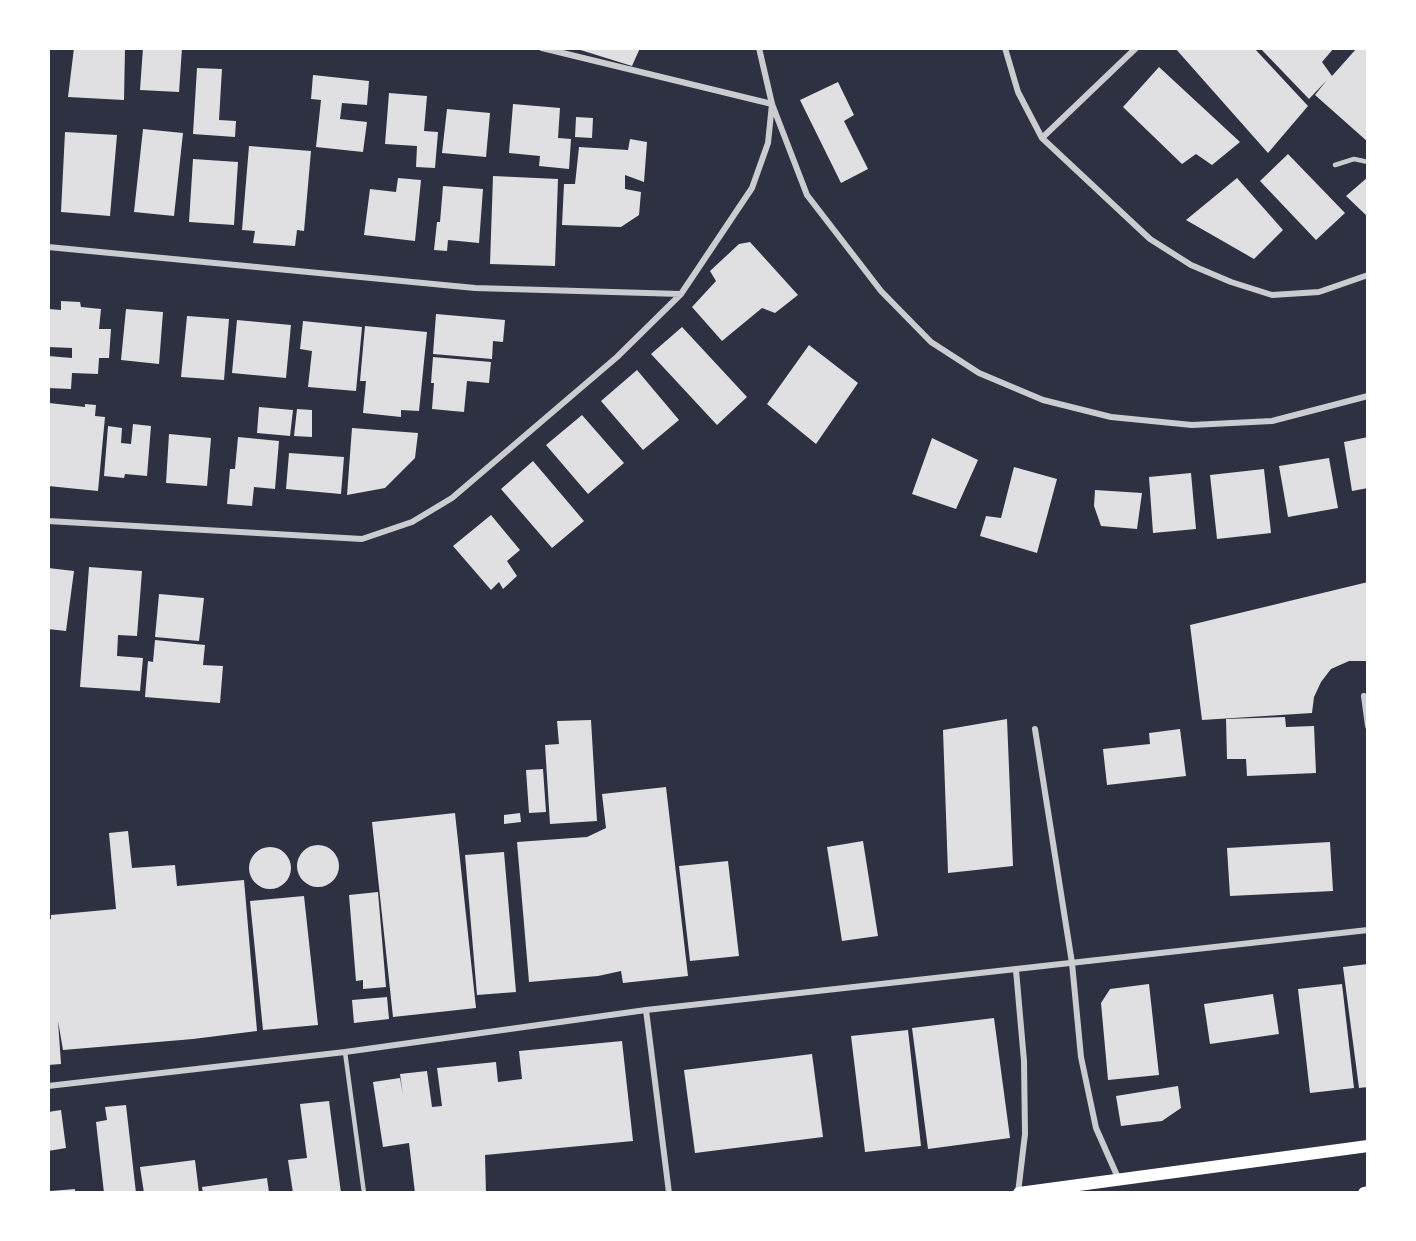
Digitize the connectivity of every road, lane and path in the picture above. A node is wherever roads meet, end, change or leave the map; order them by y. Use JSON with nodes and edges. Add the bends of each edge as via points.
{"nodes":[{"id":1,"x":542,"y":48,"type":"edge"},
{"id":2,"x":759,"y":48,"type":"edge"},
{"id":3,"x":1005,"y":48,"type":"edge"},
{"id":4,"x":1136,"y":48,"type":"edge"},
{"id":5,"x":772,"y":104,"type":"junction"},
{"id":6,"x":1042,"y":138,"type":"junction"},
{"id":7,"x":1368,"y":162,"type":"edge"},
{"id":8,"x":1335,"y":165,"type":"dead end"},
{"id":9,"x":48,"y":247,"type":"edge"},
{"id":10,"x":1368,"y":275,"type":"edge"},
{"id":11,"x":681,"y":294,"type":"junction"},
{"id":12,"x":1368,"y":396,"type":"edge"},
{"id":13,"x":48,"y":521,"type":"edge"},
{"id":14,"x":1364,"y":696,"type":"dead end"},
{"id":15,"x":1368,"y":726,"type":"edge"},
{"id":16,"x":1035,"y":729,"type":"dead end"},
{"id":17,"x":1368,"y":930,"type":"edge"},
{"id":18,"x":1072,"y":963,"type":"junction"},
{"id":19,"x":1016,"y":970,"type":"junction"},
{"id":20,"x":646,"y":1010,"type":"junction"},
{"id":21,"x":345,"y":1053,"type":"junction"},
{"id":22,"x":48,"y":1086,"type":"edge"},
{"id":23,"x":1368,"y":1146,"type":"edge"},
{"id":24,"x":1119,"y":1180,"type":"junction"},
{"id":25,"x":364,"y":1193,"type":"edge"},
{"id":26,"x":669,"y":1193,"type":"edge"},
{"id":27,"x":1018,"y":1193,"type":"edge"}],
"edges":[{"from":1,"to":5,"type":"street"},
{"from":2,"to":5,"type":"street"},
{"from":3,"to":6,"type":"street","via":[[1018,92]]},
{"from":4,"to":6,"type":"street"},
{"from":5,"to":11,"type":"street","via":[[768,143],[752,188]]},
{"from":5,"to":12,"type":"street","via":[[807,195],[881,291],[931,342],[979,373],[1043,400],[1111,417],[1192,425],[1272,422]]},
{"from":6,"to":10,"type":"street","via":[[1150,239],[1191,265],[1231,282],[1272,296],[1319,292]]},
{"from":7,"to":8,"type":"lane","via":[[1354,159]]},
{"from":9,"to":11,"type":"street","via":[[475,288]]},
{"from":11,"to":13,"type":"street","via":[[617,357],[470,483],[412,522],[362,539]]},
{"from":14,"to":15,"type":"street"},
{"from":16,"to":18,"type":"street"},
{"from":17,"to":18,"type":"street"},
{"from":18,"to":19,"type":"street"},
{"from":18,"to":24,"type":"street","via":[[1081,1057],[1096,1128]]},
{"from":19,"to":20,"type":"street"},
{"from":19,"to":27,"type":"street","via":[[1024,1061],[1025,1134]]},
{"from":20,"to":21,"type":"street"},
{"from":20,"to":26,"type":"street"},
{"from":21,"to":22,"type":"street"},
{"from":21,"to":25,"type":"lane"},
{"from":23,"to":24,"type":"main road"},
{"from":24,"to":27,"type":"main road"}]}
